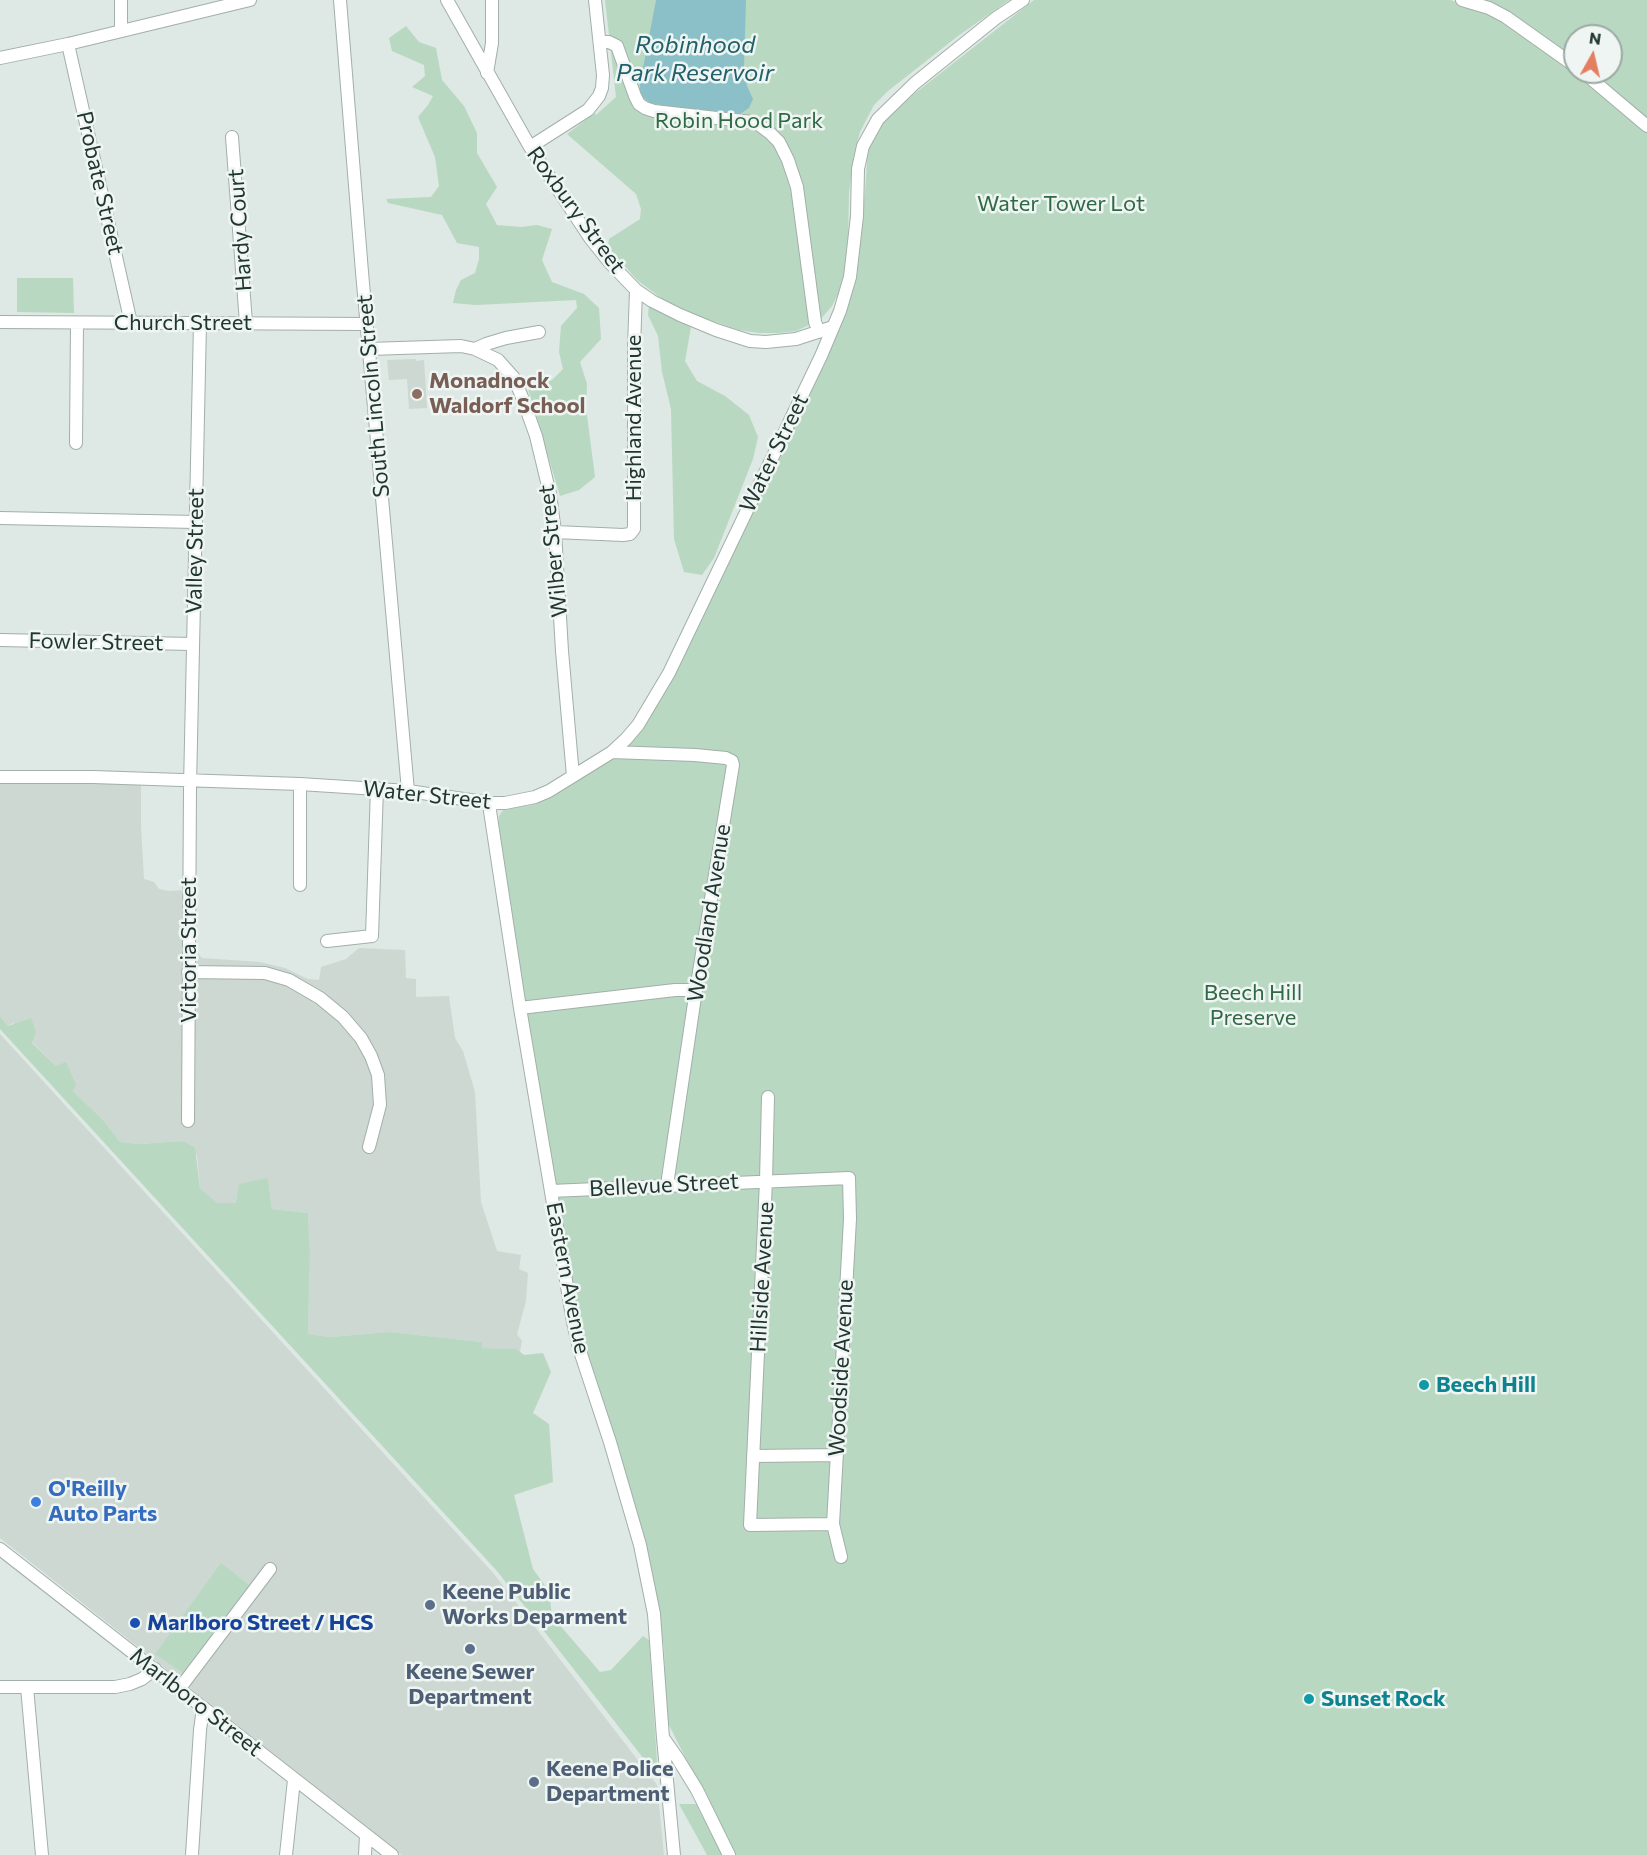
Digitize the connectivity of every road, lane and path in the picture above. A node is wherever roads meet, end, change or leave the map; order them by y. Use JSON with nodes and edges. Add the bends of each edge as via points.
{"nodes":[{"id":1,"x":121,"y":0,"type":"edge"},
{"id":2,"x":250,"y":0,"type":"edge"},
{"id":3,"x":340,"y":0,"type":"edge"},
{"id":4,"x":447,"y":0,"type":"edge"},
{"id":5,"x":492,"y":0,"type":"edge"},
{"id":6,"x":595,"y":0,"type":"edge"},
{"id":7,"x":1023,"y":0,"type":"edge"},
{"id":8,"x":1462,"y":0,"type":"edge"},
{"id":9,"x":221,"y":3,"type":"edge"},
{"id":10,"x":1489,"y":4,"type":"edge"},
{"id":11,"x":122,"y":31,"type":"junction"},
{"id":12,"x":600,"y":42,"type":"junction"},
{"id":13,"x":68,"y":44,"type":"junction"},
{"id":14,"x":1563,"y":57,"type":"edge"},
{"id":15,"x":0,"y":58,"type":"edge"},
{"id":16,"x":487,"y":73,"type":"junction"},
{"id":17,"x":1597,"y":84,"type":"edge"},
{"id":18,"x":1647,"y":126,"type":"edge"},
{"id":19,"x":232,"y":137,"type":"dead end"},
{"id":20,"x":530,"y":147,"type":"junction"},
{"id":21,"x":636,"y":290,"type":"junction"},
{"id":22,"x":0,"y":322,"type":"edge"},
{"id":23,"x":76,"y":322,"type":"junction"},
{"id":24,"x":131,"y":323,"type":"junction"},
{"id":25,"x":200,"y":323,"type":"junction"},
{"id":26,"x":246,"y":323,"type":"junction"},
{"id":27,"x":367,"y":324,"type":"junction"},
{"id":28,"x":833,"y":327,"type":"junction"},
{"id":29,"x":539,"y":332,"type":"dead end"},
{"id":30,"x":819,"y":332,"type":"junction"},
{"id":31,"x":369,"y":349,"type":"junction"},
{"id":32,"x":475,"y":349,"type":"junction"},
{"id":33,"x":76,"y":443,"type":"dead end"},
{"id":34,"x":0,"y":518,"type":"edge"},
{"id":35,"x":196,"y":522,"type":"junction"},
{"id":36,"x":555,"y":532,"type":"junction"},
{"id":37,"x":0,"y":640,"type":"edge"},
{"id":38,"x":192,"y":644,"type":"junction"},
{"id":39,"x":612,"y":752,"type":"junction"},
{"id":40,"x":573,"y":776,"type":"junction"},
{"id":41,"x":0,"y":777,"type":"edge"},
{"id":42,"x":190,"y":780,"type":"junction"},
{"id":43,"x":300,"y":784,"type":"junction"},
{"id":44,"x":377,"y":788,"type":"junction"},
{"id":45,"x":408,"y":791,"type":"junction"},
{"id":46,"x":491,"y":803,"type":"junction"},
{"id":47,"x":300,"y":885,"type":"dead end"},
{"id":48,"x":327,"y":941,"type":"dead end"},
{"id":49,"x":188,"y":972,"type":"junction"},
{"id":50,"x":696,"y":990,"type":"junction"},
{"id":51,"x":520,"y":1008,"type":"junction"},
{"id":52,"x":768,"y":1097,"type":"dead end"},
{"id":53,"x":188,"y":1121,"type":"dead end"},
{"id":54,"x":369,"y":1148,"type":"dead end"},
{"id":55,"x":849,"y":1178,"type":"joint"},
{"id":56,"x":766,"y":1181,"type":"junction"},
{"id":57,"x":667,"y":1185,"type":"junction"},
{"id":58,"x":551,"y":1191,"type":"junction"},
{"id":59,"x":837,"y":1455,"type":"junction"},
{"id":60,"x":753,"y":1456,"type":"junction"},
{"id":61,"x":833,"y":1524,"type":"junction"},
{"id":62,"x":0,"y":1549,"type":"edge"},
{"id":63,"x":841,"y":1557,"type":"dead end"},
{"id":64,"x":270,"y":1569,"type":"dead end"},
{"id":65,"x":155,"y":1670,"type":"junction"},
{"id":66,"x":0,"y":1687,"type":"edge"},
{"id":67,"x":27,"y":1687,"type":"junction"},
{"id":68,"x":180,"y":1688,"type":"junction"},
{"id":69,"x":203,"y":1708,"type":"junction"},
{"id":70,"x":663,"y":1738,"type":"junction"},
{"id":71,"x":294,"y":1780,"type":"junction"},
{"id":72,"x":366,"y":1835,"type":"junction"},
{"id":73,"x":42,"y":1855,"type":"edge"},
{"id":74,"x":192,"y":1855,"type":"edge"},
{"id":75,"x":286,"y":1855,"type":"edge"},
{"id":76,"x":365,"y":1855,"type":"edge"},
{"id":77,"x":392,"y":1855,"type":"edge"},
{"id":78,"x":674,"y":1855,"type":"edge"},
{"id":79,"x":729,"y":1855,"type":"edge"}],
"edges":[{"from":1,"to":11,"type":"street"},
{"from":2,"to":9,"type":"street"},
{"from":3,"to":27,"type":"street","name":"South Lincoln Street"},
{"from":4,"to":16,"type":"street","name":"Roxbury Street"},
{"from":5,"to":16,"type":"street","via":[[492,44]]},
{"from":6,"to":12,"type":"street"},
{"from":7,"to":28,"type":"street","via":[[915,83],[878,119],[860,158],[850,277]]},
{"from":8,"to":10,"type":"street"},
{"from":9,"to":11,"type":"street"},
{"from":10,"to":14,"type":"street"},
{"from":11,"to":13,"type":"street"},
{"from":12,"to":20,"type":"street","via":[[602,88],[595,102]]},
{"from":12,"to":30,"type":"street","via":[[617,46],[635,96],[645,108],[752,122],[779,142],[797,187]]},
{"from":13,"to":15,"type":"street"},
{"from":13,"to":24,"type":"street","name":"Probate Street"},
{"from":16,"to":20,"type":"street","name":"Roxbury Street"},
{"from":17,"to":18,"type":"street"},
{"from":19,"to":26,"type":"street","name":"Hardy Court"},
{"from":20,"to":21,"type":"street","name":"Roxbury Street","via":[[590,238]]},
{"from":21,"to":30,"type":"street","name":"Roxbury Street","via":[[680,315],[750,340],[782,341]]},
{"from":21,"to":36,"type":"street","name":"Highland Avenue","via":[[634,528],[630,534],[621,535]]},
{"from":22,"to":23,"type":"street","name":"Church Street"},
{"from":23,"to":24,"type":"street","name":"Church Street"},
{"from":23,"to":33,"type":"street"},
{"from":24,"to":25,"type":"street","name":"Church Street"},
{"from":25,"to":26,"type":"street","name":"Church Street"},
{"from":25,"to":35,"type":"street","name":"Valley Street"},
{"from":26,"to":27,"type":"street","name":"Church Street"},
{"from":27,"to":31,"type":"street","name":"South Lincoln Street"},
{"from":28,"to":30,"type":"street","name":"Roxbury Street"},
{"from":28,"to":39,"type":"street","name":"Water Street","via":[[669,673],[638,725]]},
{"from":29,"to":32,"type":"street"},
{"from":31,"to":32,"type":"street","name":"Wilber Street"},
{"from":31,"to":45,"type":"street","name":"South Lincoln Street"},
{"from":32,"to":36,"type":"street","name":"Wilber Street","via":[[508,369],[522,397],[543,462]]},
{"from":34,"to":35,"type":"street"},
{"from":35,"to":38,"type":"street","name":"Valley Street"},
{"from":36,"to":40,"type":"street","name":"Wilber Street"},
{"from":37,"to":38,"type":"street","name":"Fowler Street"},
{"from":38,"to":42,"type":"street","name":"Valley Street"},
{"from":39,"to":40,"type":"street","name":"Water Street"},
{"from":39,"to":50,"type":"street","name":"Woodland Avenue","via":[[695,755],[732,761]]},
{"from":40,"to":46,"type":"street","name":"Water Street","via":[[535,797]]},
{"from":41,"to":42,"type":"street","name":"Water Street"},
{"from":42,"to":43,"type":"street","name":"Water Street"},
{"from":42,"to":49,"type":"street","name":"Victoria Street"},
{"from":43,"to":44,"type":"street","name":"Water Street"},
{"from":43,"to":47,"type":"street"},
{"from":44,"to":45,"type":"street","name":"Water Street"},
{"from":44,"to":48,"type":"street","via":[[372,936]]},
{"from":45,"to":46,"type":"street","name":"Water Street"},
{"from":46,"to":51,"type":"street","name":"Eastern Avenue"},
{"from":49,"to":53,"type":"street","name":"Victoria Street"},
{"from":49,"to":54,"type":"street","via":[[265,973],[289,980],[343,1017],[361,1038],[378,1075],[380,1105]]},
{"from":50,"to":51,"type":"street"},
{"from":50,"to":57,"type":"street","name":"Woodland Avenue"},
{"from":51,"to":58,"type":"street","name":"Eastern Avenue"},
{"from":52,"to":56,"type":"street","name":"Hillside Avenue"},
{"from":55,"to":56,"type":"street","name":"Bellevue Street"},
{"from":55,"to":59,"type":"street","name":"Woodside Avenue"},
{"from":56,"to":57,"type":"street","name":"Bellevue Street"},
{"from":56,"to":60,"type":"street","name":"Hillside Avenue"},
{"from":57,"to":58,"type":"street","name":"Bellevue Street"},
{"from":58,"to":70,"type":"street","name":"Eastern Avenue","via":[[579,1348],[610,1442],[650,1589]]},
{"from":59,"to":60,"type":"street"},
{"from":59,"to":61,"type":"street","name":"Woodside Avenue"},
{"from":60,"to":61,"type":"street","name":"Hillside Avenue","via":[[750,1525]]},
{"from":61,"to":63,"type":"street","name":"Woodside Avenue"},
{"from":62,"to":65,"type":"street","name":"Marlboro Street"},
{"from":64,"to":68,"type":"street"},
{"from":65,"to":67,"type":"street","via":[[142,1679],[115,1687]]},
{"from":65,"to":68,"type":"street","name":"Marlboro Street"},
{"from":66,"to":67,"type":"street"},
{"from":67,"to":73,"type":"street"},
{"from":68,"to":69,"type":"street","name":"Marlboro Street"},
{"from":69,"to":71,"type":"street","name":"Marlboro Street"},
{"from":69,"to":74,"type":"street"},
{"from":70,"to":78,"type":"street","name":"Eastern Avenue"},
{"from":70,"to":79,"type":"street","via":[[697,1790]]},
{"from":71,"to":72,"type":"street","name":"Marlboro Street"},
{"from":71,"to":75,"type":"street"},
{"from":72,"to":76,"type":"street"},
{"from":72,"to":77,"type":"street","name":"Marlboro Street"}]}
